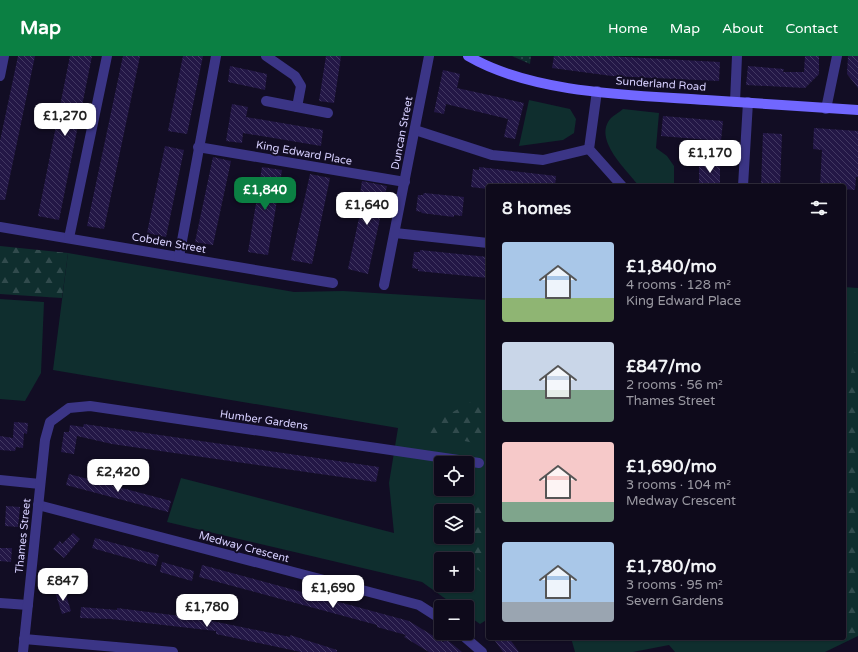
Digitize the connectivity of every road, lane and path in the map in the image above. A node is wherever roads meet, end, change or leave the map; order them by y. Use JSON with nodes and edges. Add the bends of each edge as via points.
{"nodes":[{"id":1,"x":4,"y":56,"type":"edge"},
{"id":2,"x":107,"y":56,"type":"edge"},
{"id":3,"x":216,"y":56,"type":"edge"},
{"id":4,"x":266,"y":56,"type":"edge"},
{"id":5,"x":429,"y":56,"type":"edge"},
{"id":6,"x":468,"y":56,"type":"edge"},
{"id":7,"x":736,"y":56,"type":"edge"},
{"id":8,"x":837,"y":56,"type":"edge"},
{"id":9,"x":0,"y":76,"type":"edge"},
{"id":10,"x":597,"y":91,"type":"junction"},
{"id":11,"x":266,"y":101,"type":"dead end"},
{"id":12,"x":734,"y":102,"type":"junction"},
{"id":13,"x":748,"y":102,"type":"junction"},
{"id":14,"x":297,"y":107,"type":"junction"},
{"id":15,"x":826,"y":109,"type":"junction"},
{"id":16,"x":858,"y":110,"type":"edge"},
{"id":17,"x":328,"y":113,"type":"dead end"},
{"id":18,"x":415,"y":130,"type":"junction"},
{"id":19,"x":198,"y":147,"type":"junction"},
{"id":20,"x":589,"y":149,"type":"junction"},
{"id":21,"x":405,"y":182,"type":"junction"},
{"id":22,"x":620,"y":184,"type":"edge"},
{"id":23,"x":743,"y":184,"type":"edge"},
{"id":24,"x":0,"y":227,"type":"edge"},
{"id":25,"x":395,"y":233,"type":"junction"},
{"id":26,"x":70,"y":238,"type":"junction"},
{"id":27,"x":486,"y":243,"type":"edge"},
{"id":28,"x":179,"y":257,"type":"junction"},
{"id":29,"x":333,"y":283,"type":"dead end"},
{"id":30,"x":384,"y":285,"type":"dead end"},
{"id":31,"x":50,"y":422,"type":"joint"},
{"id":32,"x":479,"y":463,"type":"dead end"},
{"id":33,"x":0,"y":480,"type":"edge"},
{"id":34,"x":40,"y":484,"type":"junction"},
{"id":35,"x":38,"y":505,"type":"junction"},
{"id":36,"x":0,"y":602,"type":"edge"},
{"id":37,"x":28,"y":605,"type":"junction"},
{"id":38,"x":434,"y":615,"type":"edge"},
{"id":39,"x":24,"y":639,"type":"junction"},
{"id":40,"x":468,"y":640,"type":"edge"},
{"id":41,"x":23,"y":652,"type":"edge"},
{"id":42,"x":173,"y":652,"type":"edge"},
{"id":43,"x":482,"y":652,"type":"edge"}],
"edges":[{"from":1,"to":9,"type":"street"},
{"from":2,"to":26,"type":"street"},
{"from":3,"to":19,"type":"street"},
{"from":4,"to":14,"type":"street","via":[[295,76],[301,86]]},
{"from":5,"to":18,"type":"street","name":"Duncan Street"},
{"from":6,"to":10,"type":"main road","name":"Sunderland Road","via":[[510,74],[550,86]]},
{"from":7,"to":12,"type":"street"},
{"from":8,"to":15,"type":"street"},
{"from":10,"to":12,"type":"main road","name":"Sunderland Road"},
{"from":10,"to":20,"type":"street"},
{"from":11,"to":14,"type":"street"},
{"from":12,"to":13,"type":"main road","name":"Sunderland Road"},
{"from":13,"to":15,"type":"main road","name":"Sunderland Road"},
{"from":13,"to":23,"type":"street"},
{"from":14,"to":17,"type":"street"},
{"from":15,"to":16,"type":"main road","name":"Sunderland Road"},
{"from":18,"to":20,"type":"street","via":[[492,155],[543,160]]},
{"from":18,"to":21,"type":"street","name":"Duncan Street"},
{"from":19,"to":21,"type":"street","name":"King Edward Place"},
{"from":19,"to":28,"type":"street"},
{"from":20,"to":22,"type":"street"},
{"from":21,"to":25,"type":"street","name":"Duncan Street"},
{"from":24,"to":26,"type":"street","name":"Cobden Street"},
{"from":25,"to":27,"type":"street"},
{"from":25,"to":30,"type":"street","name":"Duncan Street"},
{"from":26,"to":28,"type":"street","name":"Cobden Street"},
{"from":28,"to":29,"type":"street","name":"Cobden Street"},
{"from":31,"to":32,"type":"street","name":"Humber Gardens","via":[[69,408],[90,406]]},
{"from":31,"to":34,"type":"street","name":"Thames Street","via":[[45,440]]},
{"from":33,"to":34,"type":"street"},
{"from":34,"to":35,"type":"street","name":"Thames Street"},
{"from":35,"to":37,"type":"street","name":"Thames Street"},
{"from":35,"to":38,"type":"street","name":"Medway Crescent","via":[[418,605]]},
{"from":36,"to":37,"type":"street"},
{"from":37,"to":39,"type":"street","name":"Thames Street"},
{"from":39,"to":41,"type":"street","name":"Thames Street"},
{"from":39,"to":42,"type":"street"},
{"from":40,"to":43,"type":"street"}]}
